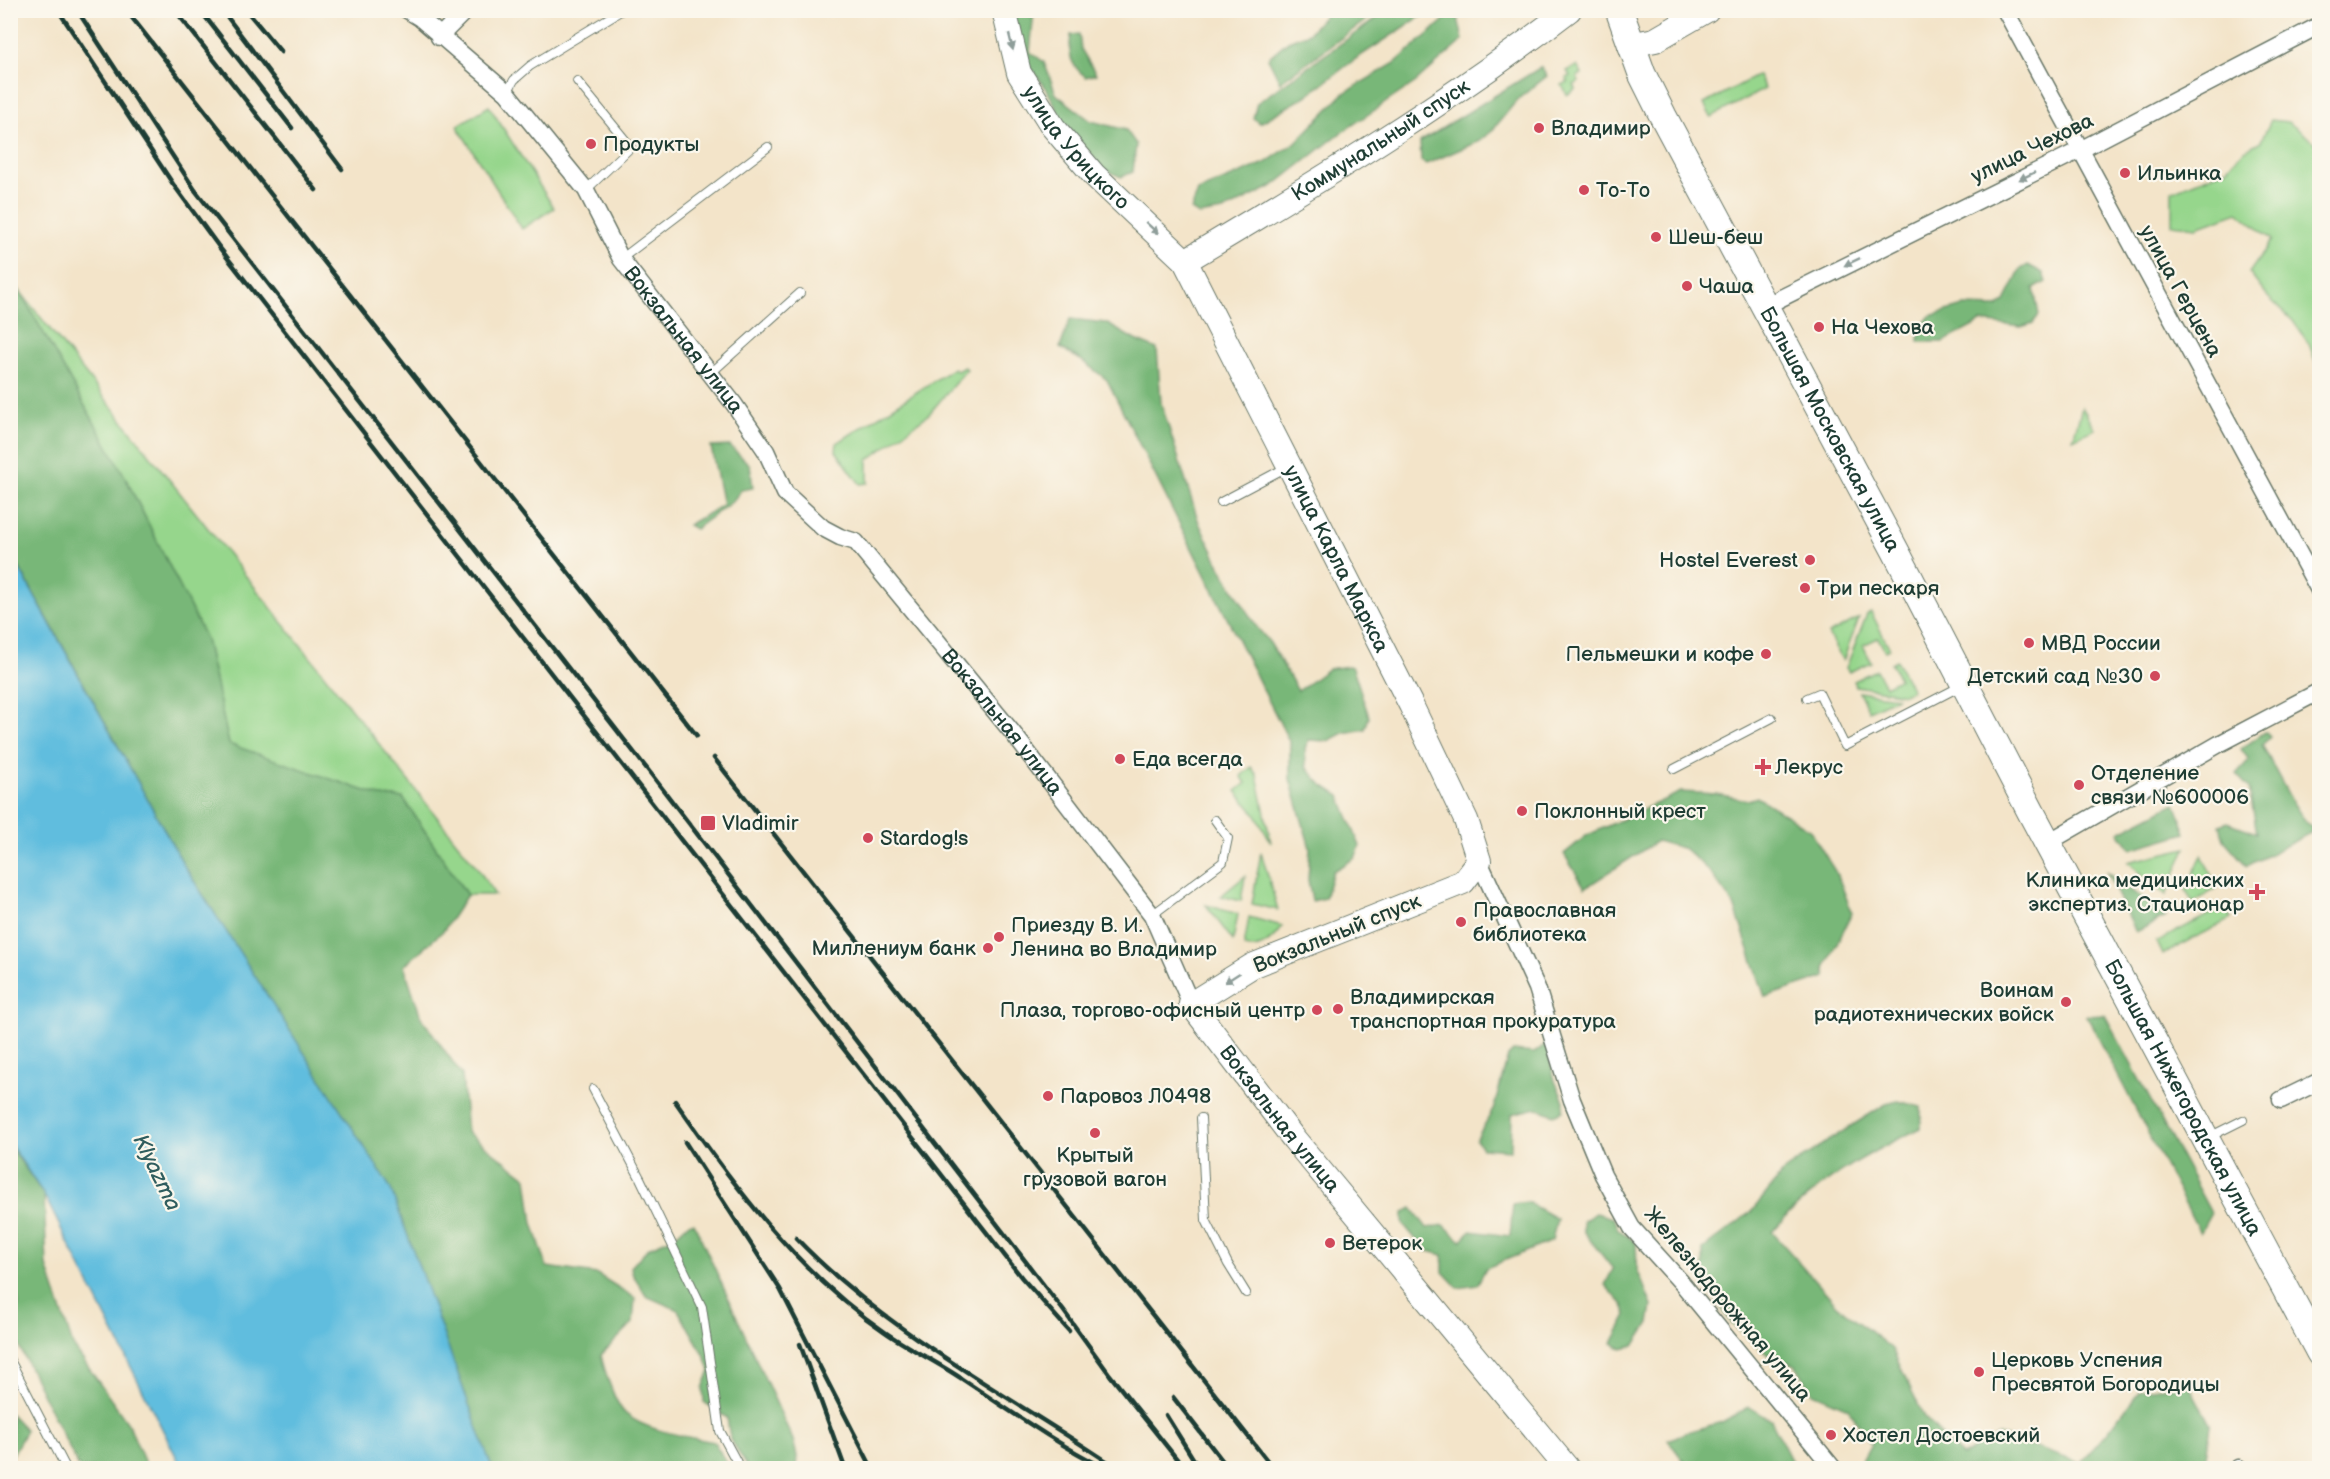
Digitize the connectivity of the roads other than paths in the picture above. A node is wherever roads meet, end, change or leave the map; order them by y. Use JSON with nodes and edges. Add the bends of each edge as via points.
{"nodes":[{"id":1,"x":407,"y":10,"type":"edge"},
{"id":2,"x":466,"y":10,"type":"edge"},
{"id":3,"x":622,"y":10,"type":"edge"},
{"id":4,"x":1004,"y":10,"type":"edge"},
{"id":5,"x":1569,"y":10,"type":"edge"},
{"id":6,"x":1619,"y":10,"type":"edge"},
{"id":7,"x":1707,"y":10,"type":"edge"},
{"id":8,"x":2005,"y":10,"type":"edge"},
{"id":9,"x":2319,"y":25,"type":"edge"},
{"id":10,"x":439,"y":37,"type":"junction"},
{"id":11,"x":1630,"y":45,"type":"junction"},
{"id":12,"x":577,"y":81,"type":"dead end"},
{"id":13,"x":507,"y":93,"type":"junction"},
{"id":14,"x":768,"y":147,"type":"dead end"},
{"id":15,"x":2080,"y":150,"type":"junction"},
{"id":16,"x":586,"y":190,"type":"junction"},
{"id":17,"x":621,"y":259,"type":"junction"},
{"id":18,"x":1185,"y":261,"type":"junction"},
{"id":19,"x":800,"y":293,"type":"dead end"},
{"id":20,"x":1763,"y":307,"type":"junction"},
{"id":21,"x":711,"y":373,"type":"junction"},
{"id":22,"x":1290,"y":465,"type":"junction"},
{"id":23,"x":1221,"y":502,"type":"dead end"},
{"id":24,"x":2319,"y":592,"type":"edge"},
{"id":25,"x":1965,"y":684,"type":"junction"},
{"id":26,"x":2319,"y":691,"type":"edge"},
{"id":27,"x":1807,"y":698,"type":"dead end"},
{"id":28,"x":1772,"y":717,"type":"dead end"},
{"id":29,"x":1674,"y":769,"type":"dead end"},
{"id":30,"x":1215,"y":820,"type":"dead end"},
{"id":31,"x":2047,"y":843,"type":"junction"},
{"id":32,"x":1479,"y":861,"type":"junction"},
{"id":33,"x":1152,"y":915,"type":"junction"},
{"id":34,"x":1191,"y":1004,"type":"junction"},
{"id":35,"x":2319,"y":1081,"type":"edge"},
{"id":36,"x":594,"y":1089,"type":"dead end"},
{"id":37,"x":2281,"y":1100,"type":"dead end"},
{"id":38,"x":1201,"y":1118,"type":"dead end"},
{"id":39,"x":2243,"y":1120,"type":"dead end"},
{"id":40,"x":2206,"y":1139,"type":"junction"},
{"id":41,"x":1246,"y":1293,"type":"dead end"},
{"id":42,"x":2319,"y":1353,"type":"edge"},
{"id":43,"x":10,"y":1360,"type":"edge"},
{"id":44,"x":66,"y":1468,"type":"edge"},
{"id":45,"x":740,"y":1468,"type":"edge"},
{"id":46,"x":1568,"y":1468,"type":"edge"},
{"id":47,"x":1833,"y":1468,"type":"edge"}],
"edges":[{"from":1,"to":10,"type":"street","name":"Вокзальная улица"},
{"from":2,"to":10,"type":"street"},
{"from":3,"to":13,"type":"lane","via":[[530,66],[514,80]]},
{"from":4,"to":18,"type":"main road","name":"улица Урицкого","one_way":true,"via":[[1019,73],[1053,128],[1094,176]]},
{"from":5,"to":18,"type":"main road","name":"Коммунальный спуск","via":[[1456,91]]},
{"from":6,"to":11,"type":"main road","name":"Большая Московская улица"},
{"from":7,"to":11,"type":"main road","via":[[1655,40]]},
{"from":8,"to":15,"type":"street","name":"улица Герцена"},
{"from":9,"to":15,"type":"street","name":"улица Чехова"},
{"from":10,"to":13,"type":"street","name":"Вокзальная улица"},
{"from":11,"to":20,"type":"main road","name":"Большая Московская улица","via":[[1662,116]]},
{"from":12,"to":16,"type":"lane","via":[[631,147]]},
{"from":13,"to":16,"type":"street","name":"Вокзальная улица"},
{"from":14,"to":17,"type":"lane"},
{"from":15,"to":20,"type":"street","name":"улица Чехова","one_way":true},
{"from":15,"to":24,"type":"street","name":"улица Герцена"},
{"from":16,"to":17,"type":"street","name":"Вокзальная улица"},
{"from":17,"to":21,"type":"street","name":"Вокзальная улица"},
{"from":18,"to":22,"type":"main road","name":"улица Карла Маркса"},
{"from":19,"to":21,"type":"lane"},
{"from":20,"to":25,"type":"main road","name":"Большая Московская улица"},
{"from":21,"to":33,"type":"street","name":"Вокзальная улица","via":[[766,451],[785,493],[823,528],[856,542],[1012,732]]},
{"from":22,"to":23,"type":"lane"},
{"from":22,"to":32,"type":"main road","name":"улица Карла Маркса","via":[[1461,809]]},
{"from":25,"to":27,"type":"lane","via":[[1845,746],[1819,693]]},
{"from":25,"to":31,"type":"main road","name":"Большая Московская улица"},
{"from":26,"to":31,"type":"street"},
{"from":28,"to":29,"type":"lane"},
{"from":30,"to":33,"type":"lane","via":[[1228,838],[1223,862]]},
{"from":31,"to":40,"type":"main road","name":"Большая Нижегородская улица"},
{"from":32,"to":34,"type":"main road","name":"Вокзальный спуск","one_way":true,"via":[[1462,882],[1252,966]]},
{"from":32,"to":47,"type":"street","name":"Железнодорожная улица","via":[[1538,988],[1572,1100],[1632,1228]]},
{"from":33,"to":34,"type":"street","name":"Вокзальная улица"},
{"from":34,"to":46,"type":"main road","name":"Вокзальная улица","via":[[1294,1139]]},
{"from":35,"to":37,"type":"street"},
{"from":36,"to":45,"type":"lane","via":[[702,1307],[720,1431]]},
{"from":38,"to":41,"type":"lane","via":[[1206,1220]]},
{"from":39,"to":40,"type":"lane"},
{"from":40,"to":42,"type":"main road","name":"Большая Нижегородская улица"},
{"from":43,"to":44,"type":"lane"}]}
